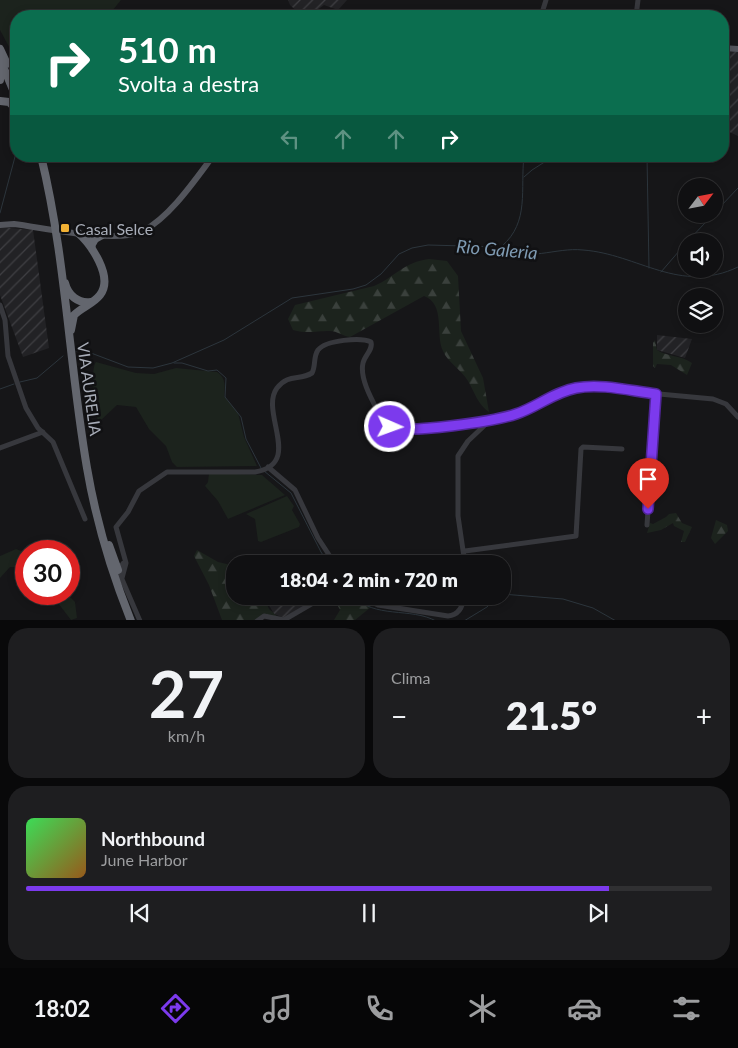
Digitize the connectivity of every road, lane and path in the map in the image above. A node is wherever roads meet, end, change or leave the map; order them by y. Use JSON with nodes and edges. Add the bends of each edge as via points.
{"nodes":[{"id":1,"x":0,"y":49,"type":"edge"},
{"id":2,"x":0,"y":60,"type":"edge"},
{"id":3,"x":10,"y":71,"type":"edge"},
{"id":4,"x":0,"y":72,"type":"edge"},
{"id":5,"x":0,"y":80,"type":"edge"},
{"id":6,"x":10,"y":83,"type":"edge"},
{"id":7,"x":37,"y":162,"type":"edge"},
{"id":8,"x":41,"y":162,"type":"edge"},
{"id":9,"x":208,"y":162,"type":"edge"},
{"id":10,"x":51,"y":218,"type":"junction"},
{"id":11,"x":0,"y":225,"type":"edge"},
{"id":12,"x":77,"y":232,"type":"junction"},
{"id":13,"x":90,"y":234,"type":"junction"},
{"id":14,"x":102,"y":235,"type":"junction"},
{"id":15,"x":54,"y":240,"type":"junction"},
{"id":16,"x":90,"y":247,"type":"junction"},
{"id":17,"x":94,"y":301,"type":"junction"},
{"id":18,"x":0,"y":305,"type":"edge"},
{"id":19,"x":68,"y":346,"type":"junction"},
{"id":20,"x":71,"y":372,"type":"junction"},
{"id":21,"x":656,"y":394,"type":"junction"},
{"id":22,"x":738,"y":416,"type":"edge"},
{"id":23,"x":497,"y":417,"type":"junction"},
{"id":24,"x":43,"y":432,"type":"junction"},
{"id":25,"x":0,"y":448,"type":"edge"},
{"id":26,"x":622,"y":449,"type":"dead end"},
{"id":27,"x":265,"y":469,"type":"junction"},
{"id":28,"x":91,"y":489,"type":"junction"},
{"id":29,"x":85,"y":519,"type":"dead end"},
{"id":30,"x":647,"y":525,"type":"dead end"},
{"id":31,"x":464,"y":551,"type":"junction"},
{"id":32,"x":329,"y":555,"type":"edge"},
{"id":33,"x":464,"y":555,"type":"edge"},
{"id":34,"x":125,"y":560,"type":"junction"},
{"id":35,"x":118,"y":570,"type":"junction"},
{"id":36,"x":122,"y":578,"type":"junction"},
{"id":37,"x":310,"y":605,"type":"edge"},
{"id":38,"x":378,"y":605,"type":"edge"},
{"id":39,"x":462,"y":605,"type":"edge"},
{"id":40,"x":126,"y":620,"type":"edge"},
{"id":41,"x":131,"y":620,"type":"edge"},
{"id":42,"x":140,"y":620,"type":"edge"},
{"id":43,"x":257,"y":620,"type":"edge"}],
"edges":[{"from":1,"to":3,"type":"highway"},
{"from":2,"to":6,"type":"highway"},
{"from":4,"to":5,"type":"highway"},
{"from":7,"to":10,"type":"highway","name":"VIA AURELIA"},
{"from":8,"to":10,"type":"highway","name":"VIA AURELIA"},
{"from":9,"to":14,"type":"main road","via":[[188,189],[147,228],[124,236]]},
{"from":10,"to":15,"type":"highway","name":"VIA AURELIA"},
{"from":11,"to":12,"type":"main road"},
{"from":12,"to":13,"type":"main road"},
{"from":12,"to":16,"type":"highway"},
{"from":13,"to":14,"type":"main road"},
{"from":13,"to":16,"type":"highway"},
{"from":14,"to":16,"type":"highway"},
{"from":15,"to":17,"type":"highway","via":[[67,290],[80,301]]},
{"from":15,"to":19,"type":"highway","name":"VIA AURELIA"},
{"from":16,"to":17,"type":"highway","via":[[104,281],[102,293]]},
{"from":17,"to":19,"type":"highway","via":[[73,316]]},
{"from":18,"to":24,"type":"street","via":[[12,369],[31,418]]},
{"from":19,"to":20,"type":"highway","name":"VIA AURELIA"},
{"from":20,"to":28,"type":"highway","name":"VIA AURELIA"},
{"from":20,"to":40,"type":"highway","name":"VIA AURELIA","via":[[90,508],[105,565]]},
{"from":21,"to":22,"type":"street","via":[[716,400],[729,406]]},
{"from":21,"to":23,"type":"street","via":[[580,387],[514,415]]},
{"from":21,"to":30,"type":"street"},
{"from":23,"to":27,"type":"street","via":[[438,427],[390,427],[381,417],[364,376],[363,363],[372,347],[371,341],[333,342],[325,344],[317,352],[310,374],[290,377],[275,391],[272,402],[280,450]]},
{"from":23,"to":31,"type":"street","via":[[472,436],[459,454],[458,516]]},
{"from":24,"to":25,"type":"street"},
{"from":24,"to":29,"type":"street","via":[[54,442]]},
{"from":26,"to":31,"type":"street","via":[[580,449],[576,536]]},
{"from":27,"to":32,"type":"street","via":[[295,490]]},
{"from":27,"to":34,"type":"street","via":[[172,471],[142,488],[116,528]]},
{"from":28,"to":35,"type":"highway"},
{"from":28,"to":41,"type":"highway","name":"VIA AURELIA","via":[[109,562]]},
{"from":31,"to":33,"type":"street"},
{"from":34,"to":35,"type":"street"},
{"from":34,"to":36,"type":"street"},
{"from":35,"to":36,"type":"street"},
{"from":36,"to":42,"type":"street"},
{"from":37,"to":43,"type":"street","via":[[286,619],[264,616]]},
{"from":38,"to":39,"type":"street","via":[[448,616],[455,614]]}]}
